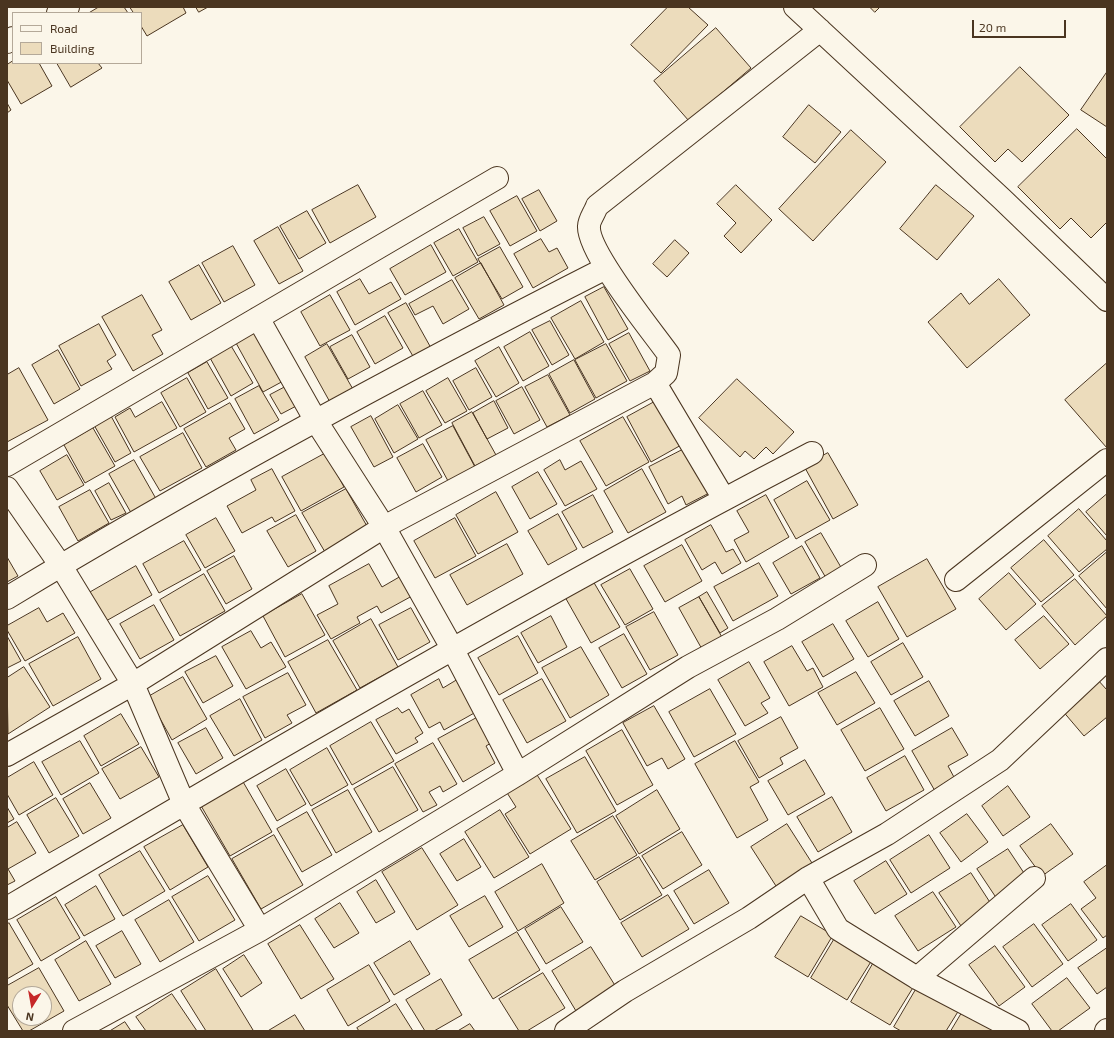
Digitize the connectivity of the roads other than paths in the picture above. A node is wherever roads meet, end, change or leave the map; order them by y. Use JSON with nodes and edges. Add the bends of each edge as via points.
{"nodes":[{"id":1,"x":795,"y":7,"type":"edge"},
{"id":2,"x":820,"y":30,"type":"junction"},
{"id":3,"x":497,"y":178,"type":"dead end"},
{"id":4,"x":606,"y":268,"type":"junction"},
{"id":5,"x":1107,"y":300,"type":"edge"},
{"id":6,"x":258,"y":318,"type":"junction"},
{"id":7,"x":655,"y":383,"type":"junction"},
{"id":8,"x":316,"y":421,"type":"junction"},
{"id":9,"x":812,"y":453,"type":"dead end"},
{"id":10,"x":1107,"y":460,"type":"edge"},
{"id":11,"x":7,"y":465,"type":"edge"},
{"id":12,"x":7,"y":488,"type":"edge"},
{"id":13,"x":724,"y":499,"type":"junction"},
{"id":14,"x":384,"y":527,"type":"junction"},
{"id":15,"x":866,"y":565,"type":"dead end"},
{"id":16,"x":61,"y":566,"type":"junction"},
{"id":17,"x":956,"y":580,"type":"dead end"},
{"id":18,"x":7,"y":598,"type":"edge"},
{"id":19,"x":452,"y":648,"type":"junction"},
{"id":20,"x":1107,"y":659,"type":"edge"},
{"id":21,"x":133,"y":684,"type":"junction"},
{"id":22,"x":7,"y":755,"type":"edge"},
{"id":23,"x":518,"y":774,"type":"junction"},
{"id":24,"x":184,"y":804,"type":"junction"},
{"id":25,"x":808,"y":878,"type":"junction"},
{"id":26,"x":1034,"y":878,"type":"dead end"},
{"id":27,"x":7,"y":908,"type":"edge"},
{"id":28,"x":260,"y":930,"type":"junction"},
{"id":29,"x":917,"y":978,"type":"junction"},
{"id":30,"x":74,"y":1031,"type":"edge"},
{"id":31,"x":566,"y":1031,"type":"edge"},
{"id":32,"x":1018,"y":1031,"type":"edge"}],
"edges":[{"from":1,"to":2,"type":"street"},
{"from":2,"to":4,"type":"street","via":[[597,206],[588,225],[592,244]]},
{"from":2,"to":5,"type":"street"},
{"from":3,"to":6,"type":"street"},
{"from":4,"to":7,"type":"street","via":[[669,355],[666,373]]},
{"from":4,"to":8,"type":"street"},
{"from":6,"to":8,"type":"street"},
{"from":6,"to":11,"type":"street"},
{"from":7,"to":13,"type":"street"},
{"from":7,"to":14,"type":"street"},
{"from":8,"to":14,"type":"street"},
{"from":8,"to":16,"type":"street"},
{"from":9,"to":13,"type":"street"},
{"from":10,"to":17,"type":"street"},
{"from":12,"to":16,"type":"street"},
{"from":13,"to":19,"type":"street"},
{"from":14,"to":19,"type":"street"},
{"from":14,"to":21,"type":"street"},
{"from":15,"to":23,"type":"street","via":[[777,619],[688,667]]},
{"from":16,"to":18,"type":"street"},
{"from":16,"to":21,"type":"street"},
{"from":19,"to":23,"type":"street"},
{"from":19,"to":24,"type":"street"},
{"from":20,"to":25,"type":"street","via":[[1000,760],[887,834]]},
{"from":21,"to":22,"type":"street"},
{"from":21,"to":24,"type":"street"},
{"from":23,"to":28,"type":"street"},
{"from":24,"to":27,"type":"street"},
{"from":24,"to":28,"type":"street"},
{"from":25,"to":29,"type":"street","via":[[838,929]]},
{"from":25,"to":31,"type":"street","via":[[749,918],[625,991]]},
{"from":26,"to":29,"type":"street"},
{"from":28,"to":30,"type":"street"},
{"from":29,"to":32,"type":"street"}]}
